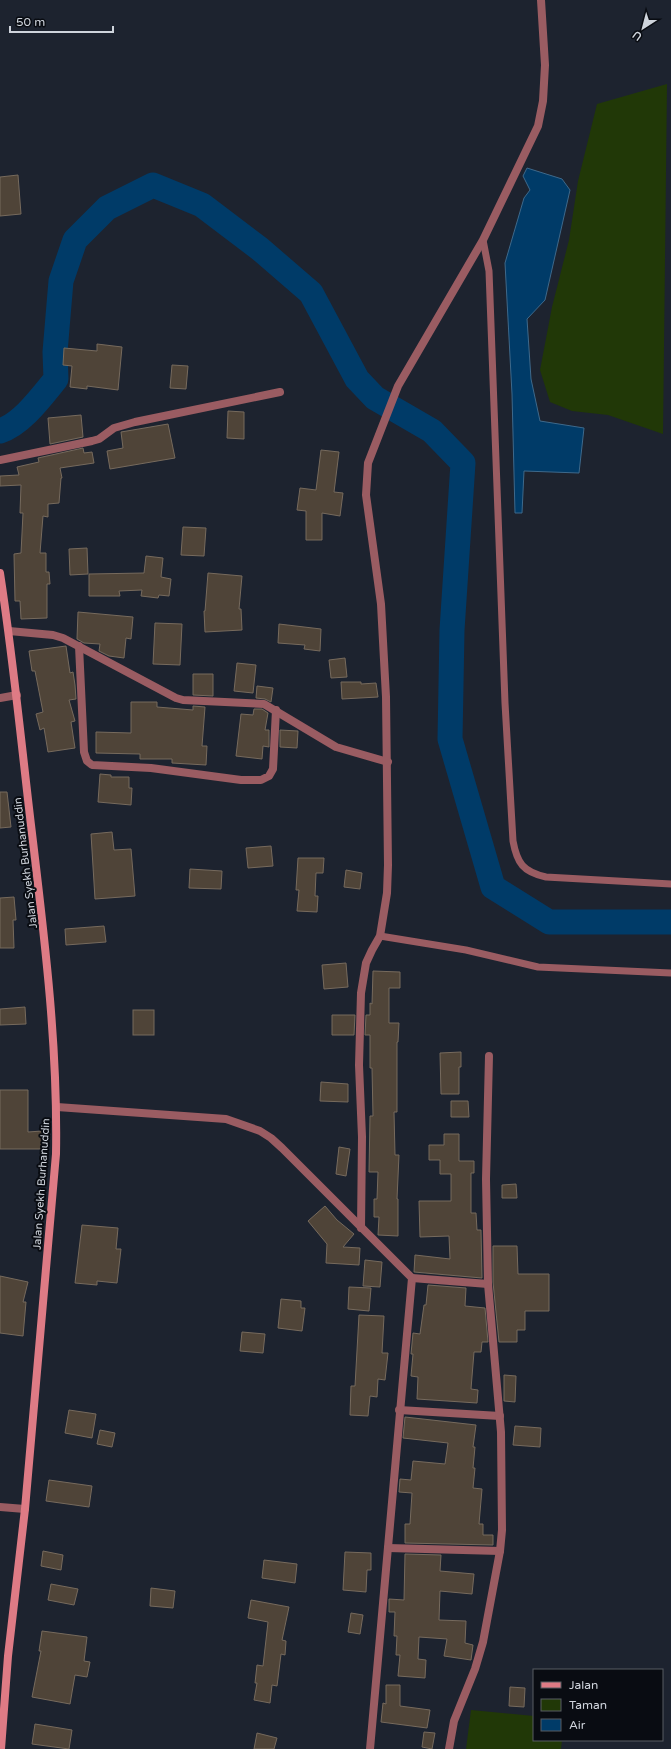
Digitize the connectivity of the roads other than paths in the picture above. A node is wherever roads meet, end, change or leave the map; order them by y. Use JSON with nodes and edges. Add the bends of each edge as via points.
{"nodes":[{"id":1,"x":541,"y":0,"type":"edge"},
{"id":2,"x":483,"y":240,"type":"junction"},
{"id":3,"x":280,"y":392,"type":"dead end"},
{"id":4,"x":0,"y":460,"type":"edge"},
{"id":5,"x":0,"y":573,"type":"edge"},
{"id":6,"x":9,"y":631,"type":"junction"},
{"id":7,"x":79,"y":646,"type":"junction"},
{"id":8,"x":17,"y":695,"type":"junction"},
{"id":9,"x":0,"y":698,"type":"edge"},
{"id":10,"x":276,"y":710,"type":"junction"},
{"id":11,"x":388,"y":762,"type":"junction"},
{"id":12,"x":671,"y":884,"type":"edge"},
{"id":13,"x":380,"y":936,"type":"junction"},
{"id":14,"x":671,"y":973,"type":"edge"},
{"id":15,"x":489,"y":1056,"type":"dead end"},
{"id":16,"x":57,"y":1107,"type":"junction"},
{"id":17,"x":361,"y":1228,"type":"junction"},
{"id":18,"x":412,"y":1278,"type":"junction"},
{"id":19,"x":488,"y":1284,"type":"junction"},
{"id":20,"x":399,"y":1410,"type":"junction"},
{"id":21,"x":500,"y":1416,"type":"junction"},
{"id":22,"x":0,"y":1507,"type":"edge"},
{"id":23,"x":25,"y":1509,"type":"junction"},
{"id":24,"x":388,"y":1548,"type":"junction"},
{"id":25,"x":500,"y":1551,"type":"junction"},
{"id":26,"x":1,"y":1749,"type":"edge"},
{"id":27,"x":370,"y":1749,"type":"edge"},
{"id":28,"x":449,"y":1749,"type":"edge"}],
"edges":[{"from":1,"to":2,"type":"street","via":[[545,65],[538,126]]},
{"from":2,"to":11,"type":"street","via":[[398,386],[368,464],[366,495],[381,604]]},
{"from":2,"to":12,"type":"lane","via":[[489,271],[506,703],[513,841],[516,856],[529,872],[546,877]]},
{"from":3,"to":4,"type":"street","via":[[135,422],[114,428],[92,441]]},
{"from":5,"to":6,"type":"main road","name":"Jalan Syekh Burhanuddin"},
{"from":6,"to":7,"type":"street","via":[[53,635]]},
{"from":6,"to":8,"type":"main road","name":"Jalan Syekh Burhanuddin"},
{"from":7,"to":10,"type":"street","via":[[176,698],[256,703]]},
{"from":7,"to":10,"type":"street","via":[[84,752],[87,761],[92,765],[151,768],[241,780],[261,780],[269,776],[273,769]]},
{"from":8,"to":9,"type":"street"},
{"from":8,"to":16,"type":"main road","name":"Jalan Syekh Burhanuddin","via":[[47,960]]},
{"from":10,"to":11,"type":"street","via":[[336,747]]},
{"from":11,"to":13,"type":"street","via":[[387,893]]},
{"from":13,"to":14,"type":"lane","via":[[466,950],[538,967]]},
{"from":13,"to":17,"type":"street","via":[[366,963],[361,993]]},
{"from":15,"to":19,"type":"street","via":[[486,1179]]},
{"from":16,"to":17,"type":"street","via":[[226,1119],[246,1125],[271,1138]]},
{"from":16,"to":23,"type":"main road","name":"Jalan Syekh Burhanuddin","via":[[56,1154]]},
{"from":17,"to":18,"type":"street"},
{"from":18,"to":19,"type":"street"},
{"from":18,"to":20,"type":"street"},
{"from":19,"to":21,"type":"street"},
{"from":20,"to":21,"type":"street"},
{"from":20,"to":24,"type":"street"},
{"from":21,"to":25,"type":"street"},
{"from":22,"to":23,"type":"street"},
{"from":23,"to":26,"type":"main road","name":"Jalan Syekh Burhanuddin","via":[[8,1656]]},
{"from":24,"to":25,"type":"street"},
{"from":24,"to":27,"type":"street"},
{"from":25,"to":28,"type":"street","via":[[481,1649],[454,1721]]}]}
